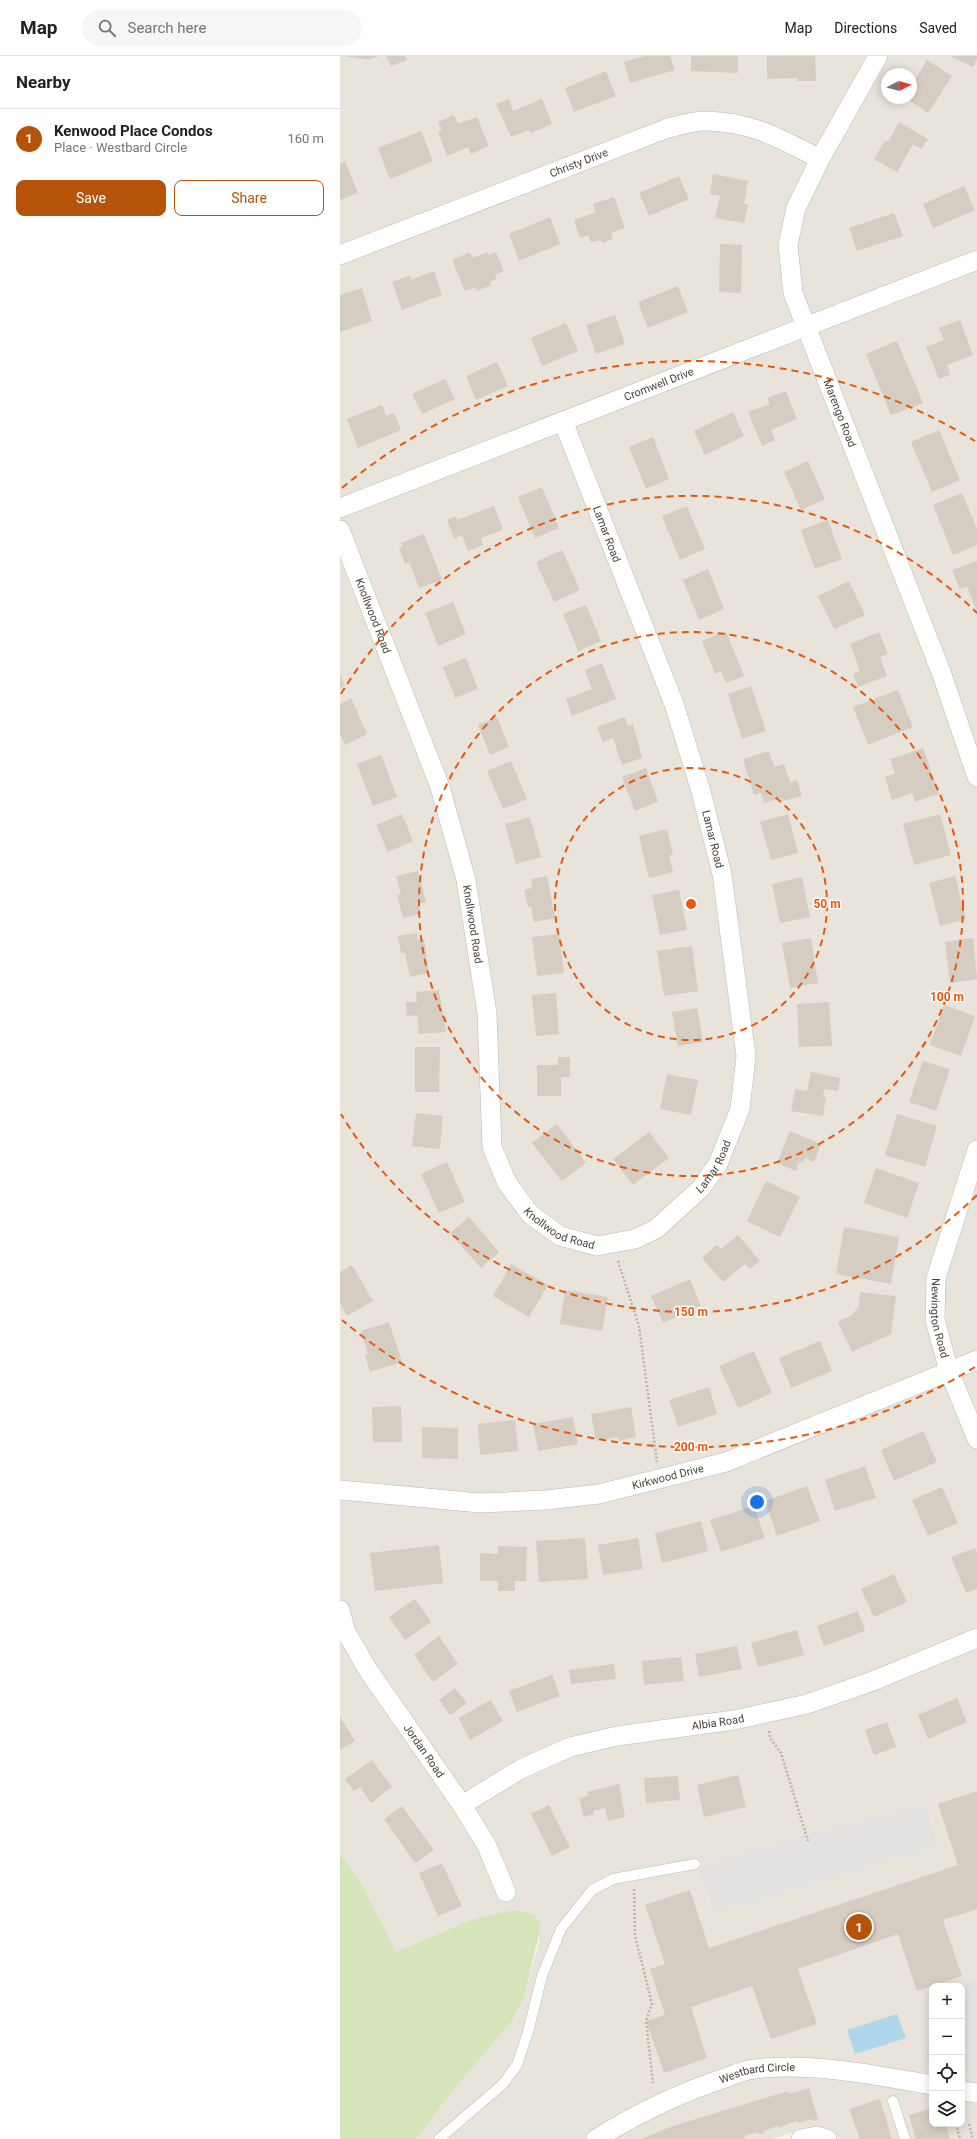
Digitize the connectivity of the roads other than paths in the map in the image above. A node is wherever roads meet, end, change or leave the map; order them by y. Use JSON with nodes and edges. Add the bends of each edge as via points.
{"nodes":[{"id":1,"x":878,"y":56,"type":"edge"},
{"id":2,"x":820,"y":159,"type":"junction"},
{"id":3,"x":340,"y":255,"type":"edge"},
{"id":4,"x":977,"y":260,"type":"edge"},
{"id":5,"x":806,"y":326,"type":"junction"},
{"id":6,"x":563,"y":421,"type":"junction"},
{"id":7,"x":340,"y":508,"type":"edge"},
{"id":8,"x":340,"y":530,"type":"edge"},
{"id":9,"x":977,"y":777,"type":"edge"},
{"id":10,"x":977,"y":1150,"type":"edge"},
{"id":11,"x":635,"y":1239,"type":"joint"},
{"id":12,"x":977,"y":1360,"type":"edge"},
{"id":13,"x":950,"y":1371,"type":"junction"},
{"id":14,"x":977,"y":1439,"type":"edge"},
{"id":15,"x":340,"y":1490,"type":"edge"},
{"id":16,"x":340,"y":1610,"type":"edge"},
{"id":17,"x":977,"y":1638,"type":"edge"},
{"id":18,"x":462,"y":1805,"type":"junction"},
{"id":19,"x":696,"y":1864,"type":"dead end"},
{"id":20,"x":506,"y":1892,"type":"dead end"},
{"id":21,"x":929,"y":2085,"type":"edge"},
{"id":22,"x":965,"y":2091,"type":"edge"},
{"id":23,"x":977,"y":2093,"type":"edge"},
{"id":24,"x":893,"y":2101,"type":"dead end"},
{"id":25,"x":439,"y":2139,"type":"edge"},
{"id":26,"x":596,"y":2139,"type":"edge"},
{"id":27,"x":801,"y":2139,"type":"edge"},
{"id":28,"x":827,"y":2139,"type":"edge"},
{"id":29,"x":905,"y":2139,"type":"edge"}],
"edges":[{"from":1,"to":2,"type":"street","name":"Marengo Road"},
{"from":2,"to":3,"type":"street","name":"Christy Drive","via":[[763,130],[746,125],[703,121],[668,128]]},
{"from":2,"to":5,"type":"street","name":"Marengo Road","via":[[796,208],[788,245],[793,293]]},
{"from":4,"to":5,"type":"street","name":"Cromwell Drive"},
{"from":5,"to":6,"type":"street","name":"Cromwell Drive"},
{"from":5,"to":9,"type":"street","name":"Marengo Road","via":[[941,672]]},
{"from":6,"to":7,"type":"street","name":"Cromwell Drive"},
{"from":6,"to":11,"type":"street","name":"Lamar Road","via":[[674,704],[700,788],[722,874],[746,1056],[740,1109],[718,1164],[701,1188],[656,1230]]},
{"from":8,"to":11,"type":"street","name":"Knollwood Road","via":[[440,787],[466,880],[487,1013],[492,1147],[507,1183],[530,1214],[560,1236],[597,1246]]},
{"from":10,"to":13,"type":"street","name":"Newington Road","via":[[936,1278],[935,1320]]},
{"from":12,"to":13,"type":"street","name":"Kirkwood Drive"},
{"from":13,"to":14,"type":"street","name":"Newington Road"},
{"from":13,"to":15,"type":"street","name":"Kirkwood Drive","via":[[726,1462],[599,1494],[480,1503]]},
{"from":16,"to":18,"type":"street","name":"Jordan Road","via":[[346,1632],[368,1670]]},
{"from":17,"to":18,"type":"street","name":"Albia Road","via":[[873,1681],[807,1704],[734,1720],[617,1736],[570,1747],[521,1769]]},
{"from":18,"to":20,"type":"street","name":"Jordan Road","via":[[487,1846]]},
{"from":19,"to":25,"type":"lane","via":[[613,1879],[592,1890],[562,1929],[542,1976],[517,2065],[503,2084]]},
{"from":21,"to":26,"type":"street","name":"Westbard Circle","via":[[817,2069],[752,2069],[664,2100],[632,2116]]},
{"from":22,"to":23,"type":"street"},
{"from":24,"to":29,"type":"lane"},
{"from":27,"to":28,"type":"street","via":[[817,2136]]}]}
